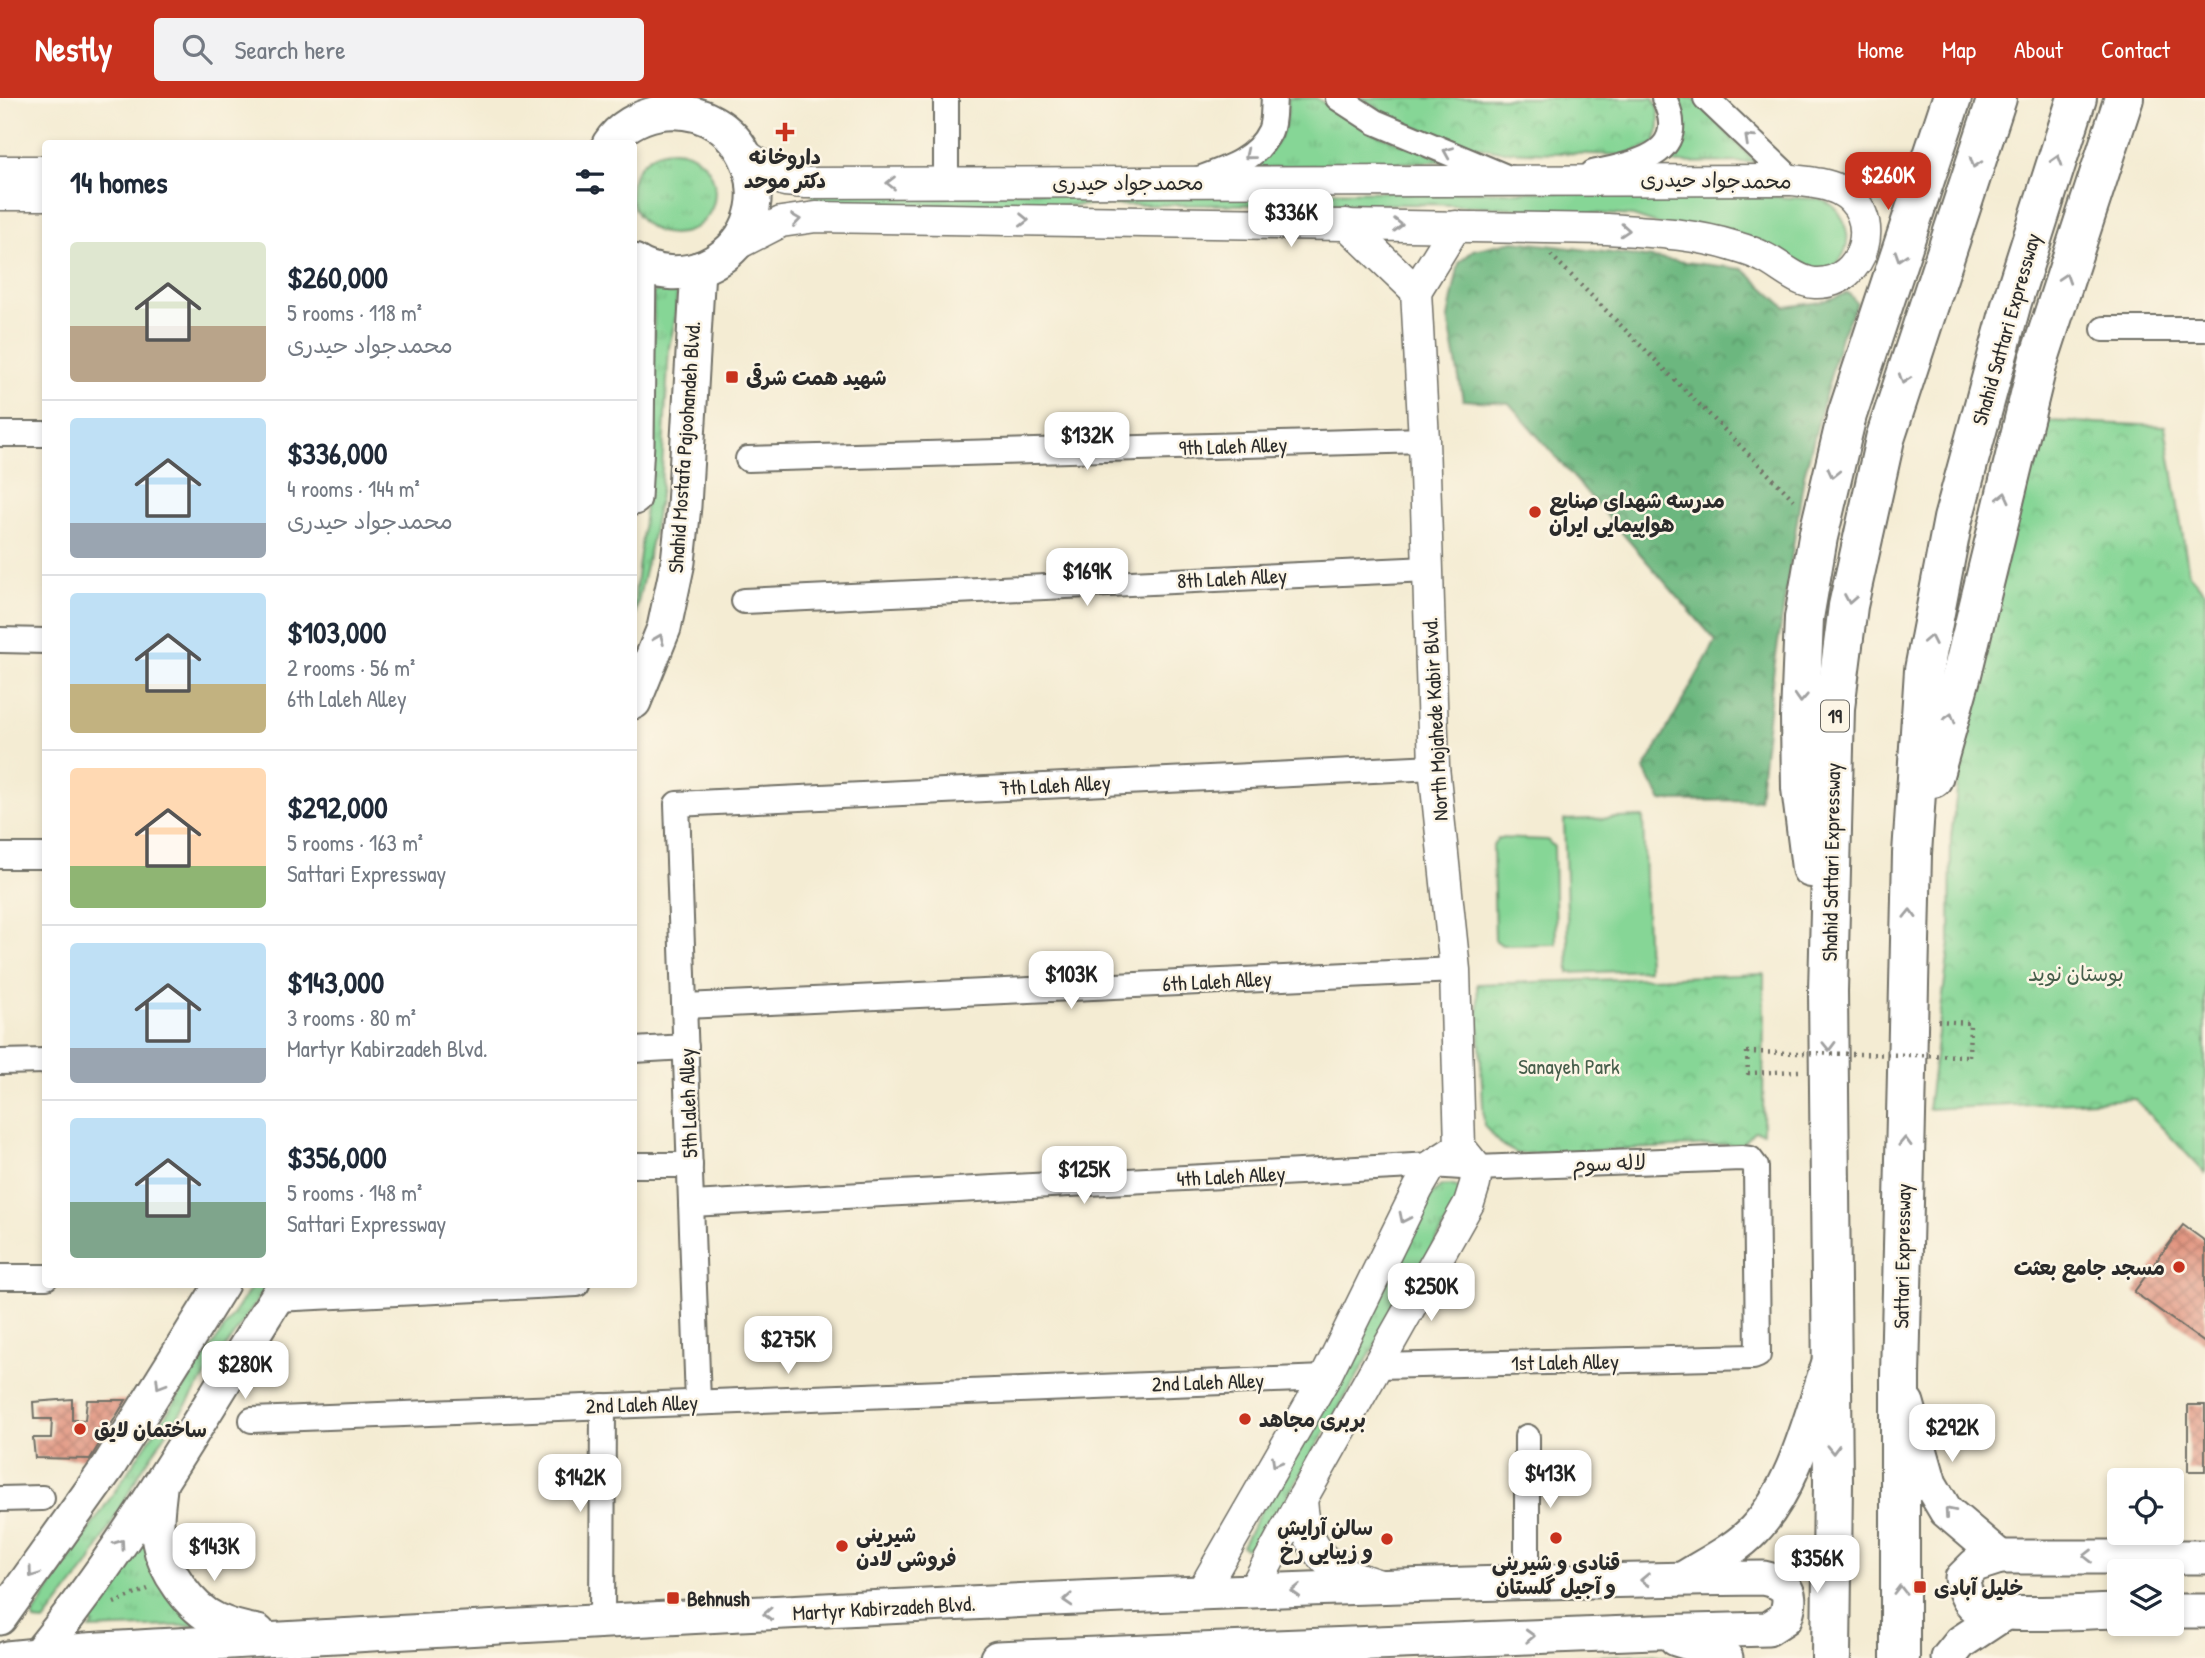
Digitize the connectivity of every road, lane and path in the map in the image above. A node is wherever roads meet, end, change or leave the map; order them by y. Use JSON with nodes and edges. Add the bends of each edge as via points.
{"nodes":[{"id":1,"x":946,"y":98,"type":"edge"},
{"id":2,"x":1275,"y":98,"type":"edge"},
{"id":3,"x":1338,"y":98,"type":"edge"},
{"id":4,"x":1664,"y":98,"type":"edge"},
{"id":5,"x":1706,"y":98,"type":"edge"},
{"id":6,"x":1952,"y":98,"type":"edge"},
{"id":7,"x":1997,"y":98,"type":"edge"},
{"id":8,"x":2077,"y":98,"type":"edge"},
{"id":9,"x":2124,"y":98,"type":"edge"},
{"id":10,"x":701,"y":107,"type":"edge"},
{"id":11,"x":618,"y":129,"type":"edge"},
{"id":12,"x":746,"y":155,"type":"junction"},
{"id":13,"x":0,"y":171,"type":"edge"},
{"id":14,"x":42,"y":171,"type":"edge"},
{"id":15,"x":1511,"y":179,"type":"junction"},
{"id":16,"x":1570,"y":179,"type":"junction"},
{"id":17,"x":1793,"y":180,"type":"junction"},
{"id":18,"x":946,"y":182,"type":"junction"},
{"id":19,"x":1190,"y":182,"type":"junction"},
{"id":20,"x":0,"y":195,"type":"edge"},
{"id":21,"x":42,"y":195,"type":"edge"},
{"id":22,"x":1346,"y":224,"type":"junction"},
{"id":23,"x":1455,"y":226,"type":"junction"},
{"id":24,"x":1523,"y":227,"type":"junction"},
{"id":25,"x":734,"y":246,"type":"junction"},
{"id":26,"x":637,"y":263,"type":"edge"},
{"id":27,"x":698,"y":269,"type":"junction"},
{"id":28,"x":637,"y":274,"type":"edge"},
{"id":29,"x":1416,"y":291,"type":"junction"},
{"id":30,"x":2104,"y":329,"type":"dead end"},
{"id":31,"x":2205,"y":330,"type":"edge"},
{"id":32,"x":637,"y":402,"type":"edge"},
{"id":33,"x":0,"y":434,"type":"edge"},
{"id":34,"x":42,"y":434,"type":"edge"},
{"id":35,"x":1424,"y":440,"type":"junction"},
{"id":36,"x":748,"y":459,"type":"dead end"},
{"id":37,"x":1821,"y":528,"type":"junction"},
{"id":38,"x":1428,"y":569,"type":"junction"},
{"id":39,"x":744,"y":601,"type":"dead end"},
{"id":40,"x":0,"y":640,"type":"edge"},
{"id":41,"x":42,"y":641,"type":"edge"},
{"id":42,"x":637,"y":695,"type":"edge"},
{"id":43,"x":1434,"y":767,"type":"junction"},
{"id":44,"x":677,"y":804,"type":"joint"},
{"id":45,"x":1912,"y":855,"type":"junction"},
{"id":46,"x":0,"y":856,"type":"edge"},
{"id":47,"x":42,"y":856,"type":"edge"},
{"id":48,"x":1455,"y":970,"type":"junction"},
{"id":49,"x":1828,"y":991,"type":"junction"},
{"id":50,"x":685,"y":1006,"type":"junction"},
{"id":51,"x":1970,"y":1023,"type":"dead end"},
{"id":52,"x":686,"y":1047,"type":"junction"},
{"id":53,"x":637,"y":1050,"type":"edge"},
{"id":54,"x":0,"y":1062,"type":"edge"},
{"id":55,"x":42,"y":1062,"type":"edge"},
{"id":56,"x":1829,"y":1070,"type":"junction"},
{"id":57,"x":1468,"y":1158,"type":"junction"},
{"id":58,"x":690,"y":1165,"type":"junction"},
{"id":59,"x":637,"y":1166,"type":"edge"},
{"id":60,"x":1432,"y":1166,"type":"junction"},
{"id":61,"x":691,"y":1204,"type":"junction"},
{"id":62,"x":0,"y":1277,"type":"edge"},
{"id":63,"x":42,"y":1277,"type":"edge"},
{"id":64,"x":220,"y":1288,"type":"edge"},
{"id":65,"x":429,"y":1288,"type":"edge"},
{"id":66,"x":281,"y":1292,"type":"edge"},
{"id":67,"x":1831,"y":1356,"type":"junction"},
{"id":68,"x":1753,"y":1357,"type":"joint"},
{"id":69,"x":1378,"y":1366,"type":"junction"},
{"id":70,"x":1900,"y":1377,"type":"junction"},
{"id":71,"x":1325,"y":1378,"type":"junction"},
{"id":72,"x":698,"y":1402,"type":"junction"},
{"id":73,"x":603,"y":1406,"type":"junction"},
{"id":74,"x":253,"y":1420,"type":"dead end"},
{"id":75,"x":1527,"y":1437,"type":"dead end"},
{"id":76,"x":160,"y":1488,"type":"junction"},
{"id":77,"x":42,"y":1498,"type":"dead end"},
{"id":78,"x":0,"y":1499,"type":"edge"},
{"id":79,"x":1302,"y":1499,"type":"junction"},
{"id":80,"x":2000,"y":1557,"type":"junction"},
{"id":81,"x":2205,"y":1558,"type":"edge"},
{"id":82,"x":1682,"y":1579,"type":"junction"},
{"id":83,"x":1527,"y":1584,"type":"junction"},
{"id":84,"x":159,"y":1585,"type":"dead end"},
{"id":85,"x":1391,"y":1588,"type":"junction"},
{"id":86,"x":1252,"y":1592,"type":"junction"},
{"id":87,"x":1201,"y":1593,"type":"junction"},
{"id":88,"x":106,"y":1606,"type":"dead end"},
{"id":89,"x":2107,"y":1611,"type":"edge"},
{"id":90,"x":2184,"y":1611,"type":"edge"},
{"id":91,"x":2205,"y":1611,"type":"edge"},
{"id":92,"x":2005,"y":1613,"type":"junction"},
{"id":93,"x":0,"y":1618,"type":"edge"},
{"id":94,"x":602,"y":1622,"type":"junction"},
{"id":95,"x":1654,"y":1632,"type":"junction"},
{"id":96,"x":306,"y":1638,"type":"junction"},
{"id":97,"x":1294,"y":1652,"type":"edge"},
{"id":98,"x":1211,"y":1655,"type":"edge"},
{"id":99,"x":26,"y":1657,"type":"edge"},
{"id":100,"x":1015,"y":1658,"type":"edge"},
{"id":101,"x":1726,"y":1658,"type":"edge"},
{"id":102,"x":1831,"y":1658,"type":"edge"},
{"id":103,"x":1900,"y":1658,"type":"edge"},
{"id":104,"x":1948,"y":1658,"type":"edge"}],
"edges":[{"from":1,"to":18,"type":"street"},
{"from":2,"to":19,"type":"street","one_way":true,"via":[[1271,130],[1252,155]]},
{"from":15,"to":3,"type":"street","one_way":true,"via":[[1375,122]]},
{"from":4,"to":16,"type":"street","via":[[1672,129],[1660,151],[1643,162]]},
{"from":17,"to":5,"type":"street","one_way":true},
{"from":6,"to":37,"type":"highway","one_way":true,"via":[[1847,415]]},
{"from":7,"to":49,"type":"highway","name":"Shahid Sattari Expressway","number":"19","one_way":true,"via":[[1885,439],[1848,606],[1835,708]]},
{"from":45,"to":8,"type":"highway","name":"Shahid Sattari Expressway","one_way":true,"via":[[1924,670],[1953,519],[2012,302]]},
{"from":45,"to":9,"type":"highway","one_way":true,"via":[[1962,674],[2038,362]]},
{"from":10,"to":11,"type":"main road","via":[[648,115]]},
{"from":10,"to":12,"type":"main road","via":[[736,139]]},
{"from":18,"to":12,"type":"street","name":"محمدجواد حیدری","one_way":true,"via":[[785,181]]},
{"from":12,"to":25,"type":"main road","via":[[754,178],[755,203],[748,226]]},
{"from":13,"to":14,"type":"street"},
{"from":15,"to":16,"type":"street","name":"محمدجواد حیدری"},
{"from":15,"to":19,"type":"street","name":"محمدجواد حیدری"},
{"from":16,"to":17,"type":"street","name":"محمدجواد حیدری"},
{"from":24,"to":17,"type":"street","name":"محمدجواد حیدری","one_way":true,"via":[[1676,234],[1764,257],[1812,283],[1829,282],[1844,275],[1864,248],[1863,216],[1841,191]]},
{"from":18,"to":19,"type":"street","name":"محمدجواد حیدری"},
{"from":20,"to":21,"type":"street"},
{"from":22,"to":23,"type":"street","name":"محمدجواد حیدری","one_way":true},
{"from":25,"to":22,"type":"street","name":"محمدجواد حیدری","one_way":true,"via":[[781,222],[816,217]]},
{"from":22,"to":29,"type":"street"},
{"from":23,"to":24,"type":"street","name":"محمدجواد حیدری"},
{"from":23,"to":29,"type":"street"},
{"from":24,"to":37,"type":"path"},
{"from":25,"to":27,"type":"main road"},
{"from":26,"to":27,"type":"main road","via":[[668,272]]},
{"from":42,"to":27,"type":"main road","name":"Shahid Mostafa Pajoohandeh Blvd.","one_way":true,"via":[[664,628],[678,562]]},
{"from":28,"to":32,"type":"main road"},
{"from":29,"to":35,"type":"street","name":"North Mojahede Kabir Blvd."},
{"from":30,"to":31,"type":"street"},
{"from":33,"to":34,"type":"street"},
{"from":35,"to":36,"type":"street","name":"9th Laleh Alley"},
{"from":35,"to":38,"type":"street","name":"North Mojahede Kabir Blvd."},
{"from":37,"to":49,"type":"highway","one_way":true,"via":[[1804,618],[1801,788]]},
{"from":38,"to":39,"type":"street","name":"8th Laleh Alley"},
{"from":38,"to":43,"type":"street","name":"North Mojahede Kabir Blvd."},
{"from":40,"to":41,"type":"street"},
{"from":43,"to":44,"type":"street","name":"7th Laleh Alley"},
{"from":43,"to":48,"type":"street","name":"North Mojahede Kabir Blvd."},
{"from":44,"to":50,"type":"street","name":"5th Laleh Alley"},
{"from":70,"to":45,"type":"highway","name":"Sattari Expressway","one_way":true},
{"from":46,"to":47,"type":"street"},
{"from":48,"to":50,"type":"street","name":"6th Laleh Alley"},
{"from":48,"to":57,"type":"street","name":"North Mojahede Kabir Blvd."},
{"from":49,"to":56,"type":"highway","name":"Shahid Sattari Expressway","number":"19","one_way":true},
{"from":50,"to":52,"type":"street","name":"5th Laleh Alley"},
{"from":51,"to":56,"type":"path","bridge":true,"via":[[1969,1056],[1747,1052],[1748,1073]]},
{"from":52,"to":53,"type":"street"},
{"from":52,"to":58,"type":"street","name":"5th Laleh Alley"},
{"from":54,"to":55,"type":"street"},
{"from":56,"to":67,"type":"highway","name":"Shahid Sattari Expressway","number":"19"},
{"from":57,"to":60,"type":"street"},
{"from":57,"to":68,"type":"street","name":"لاله سوم","via":[[1750,1160],[1756,1167],[1760,1350]]},
{"from":57,"to":69,"type":"street","name":"North Mojahede Kabir Blvd.","via":[[1475,1184],[1469,1203]]},
{"from":58,"to":59,"type":"street"},
{"from":58,"to":61,"type":"street","name":"5th Laleh Alley"},
{"from":60,"to":61,"type":"street","name":"4th Laleh Alley"},
{"from":60,"to":71,"type":"street","one_way":true},
{"from":61,"to":72,"type":"street","name":"5th Laleh Alley"},
{"from":62,"to":63,"type":"street"},
{"from":64,"to":93,"type":"main road","one_way":true,"via":[[108,1467]]},
{"from":65,"to":66,"type":"street"},
{"from":66,"to":76,"type":"main road"},
{"from":67,"to":82,"type":"main road","via":[[1787,1480],[1770,1513],[1737,1546]]},
{"from":67,"to":102,"type":"highway","number":"19","one_way":true},
{"from":68,"to":69,"type":"street","name":"1st Laleh Alley"},
{"from":69,"to":79,"type":"street","name":"North Mojahede Kabir Blvd."},
{"from":80,"to":70,"type":"main road","one_way":true,"via":[[1946,1511],[1930,1484]]},
{"from":103,"to":70,"type":"highway","name":"Sattari Expressway","one_way":true},
{"from":71,"to":72,"type":"street","name":"2nd Laleh Alley"},
{"from":71,"to":87,"type":"street","one_way":true},
{"from":72,"to":73,"type":"street","name":"2nd Laleh Alley"},
{"from":73,"to":74,"type":"street","name":"2nd Laleh Alley"},
{"from":73,"to":94,"type":"street"},
{"from":75,"to":83,"type":"street"},
{"from":76,"to":96,"type":"main road","via":[[159,1543],[164,1562],[186,1594],[214,1619],[249,1630]]},
{"from":99,"to":76,"type":"main road","one_way":true,"via":[[72,1612]]},
{"from":77,"to":78,"type":"street"},
{"from":79,"to":85,"type":"street","via":[[1311,1542],[1326,1561],[1348,1575]]},
{"from":79,"to":86,"type":"street","name":"North Mojahede Kabir Blvd."},
{"from":81,"to":80,"type":"main road","one_way":true},
{"from":80,"to":92,"type":"main road","via":[[1975,1565],[1962,1578],[1965,1594],[1977,1608]]},
{"from":82,"to":83,"type":"main road","name":"Martyr Kabirzadeh Blvd.","one_way":true},
{"from":82,"to":95,"type":"main road","name":"Martyr Kabirzadeh Blvd.","via":[[1778,1581],[1790,1597],[1785,1618],[1768,1629]]},
{"from":83,"to":85,"type":"main road","name":"Martyr Kabirzadeh Blvd."},
{"from":84,"to":88,"type":"path"},
{"from":85,"to":86,"type":"main road","name":"Martyr Kabirzadeh Blvd.","one_way":true},
{"from":86,"to":87,"type":"main road","name":"Martyr Kabirzadeh Blvd."},
{"from":87,"to":94,"type":"main road","name":"Martyr Kabirzadeh Blvd.","one_way":true},
{"from":89,"to":92,"type":"main road"},
{"from":90,"to":91,"type":"main road"},
{"from":92,"to":104,"type":"main road","via":[[1961,1642]]},
{"from":94,"to":96,"type":"main road","name":"Martyr Kabirzadeh Blvd."},
{"from":97,"to":95,"type":"main road","one_way":true},
{"from":95,"to":101,"type":"main road"},
{"from":96,"to":99,"type":"main road","name":"Martyr Kabirzadeh Blvd."},
{"from":97,"to":98,"type":"main road"},
{"from":98,"to":100,"type":"main road"}]}
